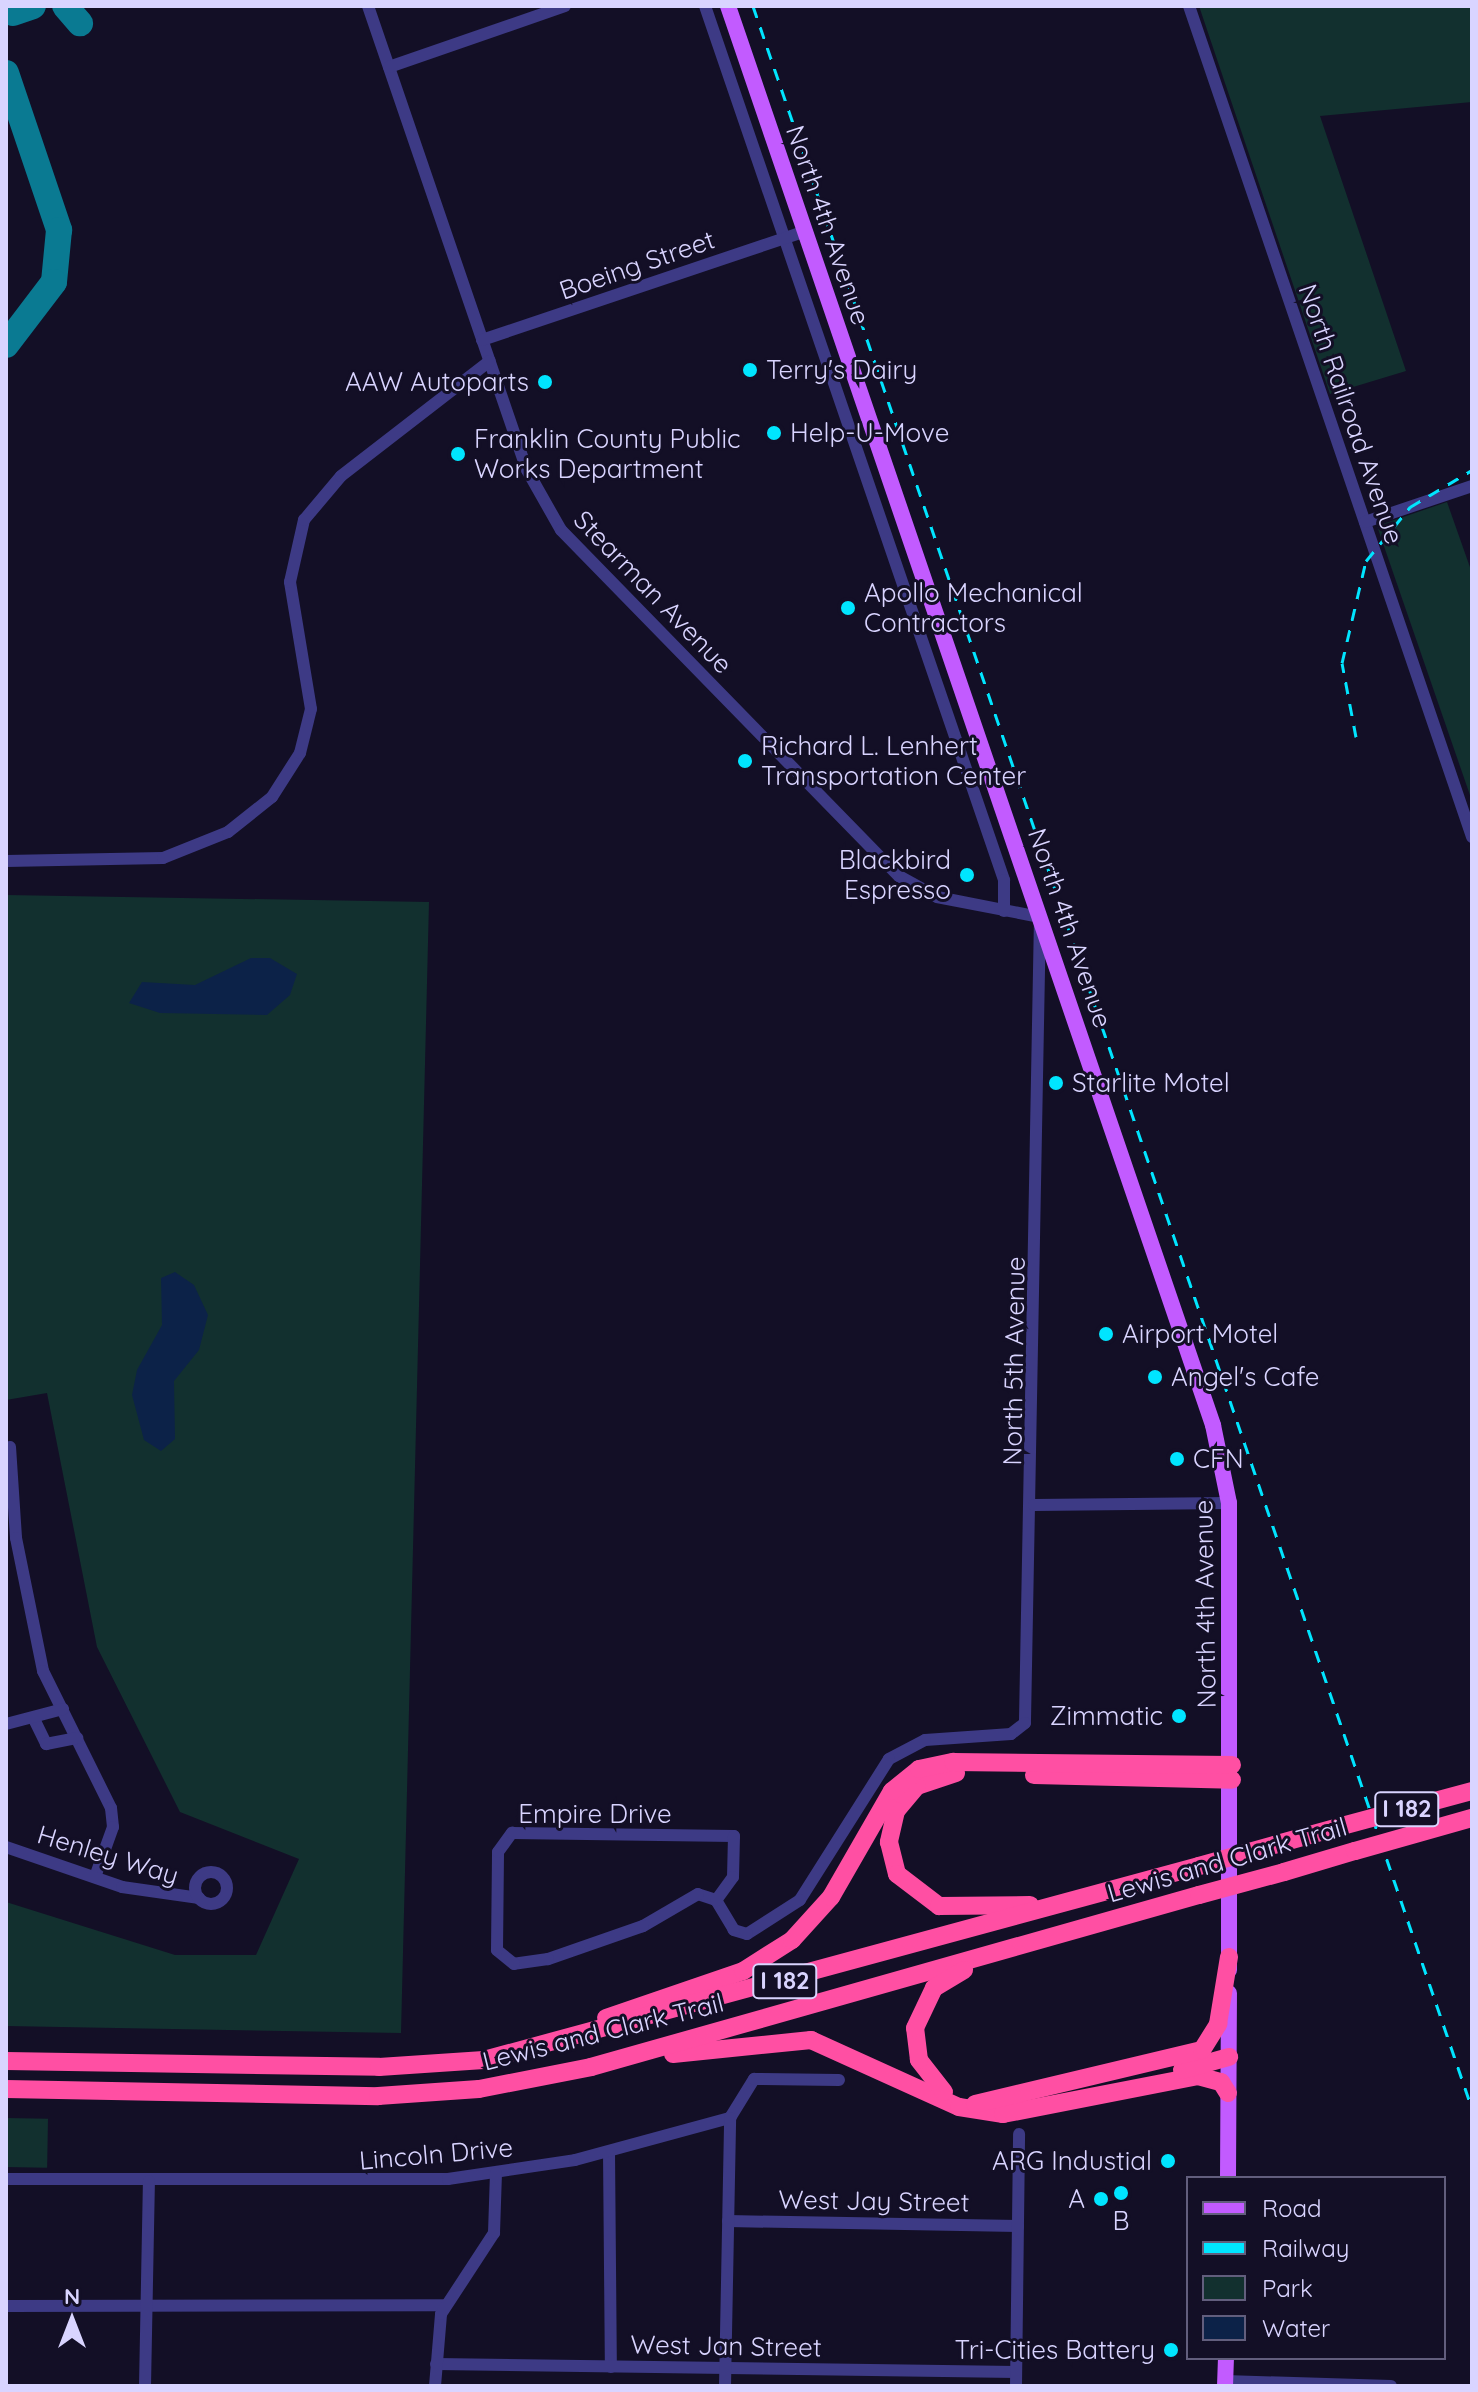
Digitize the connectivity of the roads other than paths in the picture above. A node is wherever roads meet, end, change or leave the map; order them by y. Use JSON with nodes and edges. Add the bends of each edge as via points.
{"nodes":[{"id":1,"x":368,"y":6,"type":"edge"},
{"id":2,"x":565,"y":6,"type":"edge"},
{"id":3,"x":705,"y":6,"type":"edge"},
{"id":4,"x":728,"y":6,"type":"edge"},
{"id":5,"x":1189,"y":6,"type":"edge"},
{"id":6,"x":389,"y":67,"type":"junction"},
{"id":7,"x":805,"y":231,"type":"junction"},
{"id":8,"x":784,"y":239,"type":"junction"},
{"id":9,"x":482,"y":340,"type":"junction"},
{"id":10,"x":490,"y":361,"type":"junction"},
{"id":11,"x":873,"y":429,"type":"junction"},
{"id":12,"x":851,"y":436,"type":"junction"},
{"id":13,"x":1472,"y":486,"type":"edge"},
{"id":14,"x":1365,"y":522,"type":"junction"},
{"id":15,"x":1472,"y":837,"type":"edge"},
{"id":16,"x":6,"y":861,"type":"edge"},
{"id":17,"x":1004,"y":911,"type":"junction"},
{"id":18,"x":1040,"y":917,"type":"junction"},
{"id":19,"x":10,"y":1447,"type":"dead end"},
{"id":20,"x":1229,"y":1503,"type":"junction"},
{"id":21,"x":1034,"y":1505,"type":"junction"},
{"id":22,"x":11,"y":1538,"type":"edge"},
{"id":23,"x":22,"y":1569,"type":"junction"},
{"id":24,"x":6,"y":1571,"type":"edge"},
{"id":25,"x":63,"y":1709,"type":"junction"},
{"id":26,"x":34,"y":1719,"type":"junction"},
{"id":27,"x":6,"y":1724,"type":"edge"},
{"id":28,"x":77,"y":1738,"type":"junction"},
{"id":29,"x":1232,"y":1772,"type":"junction"},
{"id":30,"x":1472,"y":1791,"type":"edge"},
{"id":31,"x":1472,"y":1818,"type":"edge"},
{"id":32,"x":6,"y":1847,"type":"edge"},
{"id":33,"x":95,"y":1877,"type":"junction"},
{"id":34,"x":199,"y":1898,"type":"dead end"},
{"id":35,"x":1084,"y":1899,"type":"junction"},
{"id":36,"x":716,"y":1900,"type":"junction"},
{"id":37,"x":1025,"y":1944,"type":"junction"},
{"id":38,"x":1229,"y":1957,"type":"junction"},
{"id":39,"x":1202,"y":2050,"type":"junction"},
{"id":40,"x":1229,"y":2057,"type":"junction"},
{"id":41,"x":484,"y":2060,"type":"junction"},
{"id":42,"x":6,"y":2061,"type":"edge"},
{"id":43,"x":591,"y":2067,"type":"junction"},
{"id":44,"x":839,"y":2080,"type":"dead end"},
{"id":45,"x":6,"y":2089,"type":"edge"},
{"id":46,"x":1228,"y":2093,"type":"junction"},
{"id":47,"x":1021,"y":2113,"type":"junction"},
{"id":48,"x":730,"y":2118,"type":"junction"},
{"id":49,"x":1019,"y":2134,"type":"dead end"},
{"id":50,"x":609,"y":2152,"type":"junction"},
{"id":51,"x":496,"y":2173,"type":"junction"},
{"id":52,"x":1228,"y":2176,"type":"edge"},
{"id":53,"x":6,"y":2179,"type":"edge"},
{"id":54,"x":149,"y":2181,"type":"junction"},
{"id":55,"x":728,"y":2221,"type":"junction"},
{"id":56,"x":1018,"y":2226,"type":"junction"},
{"id":57,"x":444,"y":2305,"type":"junction"},
{"id":58,"x":6,"y":2306,"type":"edge"},
{"id":59,"x":147,"y":2309,"type":"junction"},
{"id":60,"x":1226,"y":2360,"type":"edge"},
{"id":61,"x":436,"y":2364,"type":"junction"},
{"id":62,"x":611,"y":2367,"type":"junction"},
{"id":63,"x":726,"y":2368,"type":"junction"},
{"id":64,"x":1016,"y":2372,"type":"junction"},
{"id":65,"x":1225,"y":2384,"type":"edge"},
{"id":66,"x":1391,"y":2385,"type":"edge"},
{"id":67,"x":145,"y":2386,"type":"edge"},
{"id":68,"x":435,"y":2386,"type":"edge"},
{"id":69,"x":725,"y":2386,"type":"edge"},
{"id":70,"x":1016,"y":2386,"type":"edge"}],
"edges":[{"from":1,"to":6,"type":"street","name":"Stearman Avenue"},
{"from":2,"to":6,"type":"street"},
{"from":3,"to":8,"type":"street"},
{"from":4,"to":7,"type":"main road","name":"North 4th Avenue"},
{"from":5,"to":14,"type":"street","name":"North Railroad Avenue"},
{"from":6,"to":9,"type":"street","name":"Stearman Avenue"},
{"from":7,"to":8,"type":"street","name":"Boeing Street"},
{"from":7,"to":11,"type":"main road","name":"North 4th Avenue"},
{"from":8,"to":9,"type":"street","name":"Boeing Street"},
{"from":8,"to":12,"type":"street"},
{"from":9,"to":10,"type":"street","name":"Stearman Avenue"},
{"from":10,"to":16,"type":"street","via":[[341,476],[304,520],[290,582],[310,678],[309,721],[296,763],[272,797],[228,832],[163,858]]},
{"from":10,"to":17,"type":"street","name":"Stearman Avenue","via":[[534,485],[572,543],[899,876],[937,897]]},
{"from":11,"to":12,"type":"street"},
{"from":11,"to":18,"type":"main road","name":"North 4th Avenue"},
{"from":12,"to":17,"type":"street","via":[[1004,880]]},
{"from":13,"to":14,"type":"street"},
{"from":14,"to":15,"type":"street","name":"North Railroad Avenue"},
{"from":17,"to":18,"type":"street","name":"Stearman Avenue"},
{"from":18,"to":20,"type":"main road","name":"North 4th Avenue","via":[[1213,1425]]},
{"from":18,"to":21,"type":"street","name":"North 5th Avenue"},
{"from":19,"to":22,"type":"street"},
{"from":20,"to":21,"type":"street"},
{"from":20,"to":29,"type":"main road","name":"North 4th Avenue"},
{"from":21,"to":36,"type":"street","name":"North 5th Avenue","via":[[1025,1723],[1011,1734],[948,1736],[912,1745],[879,1768],[809,1888],[778,1920],[747,1934],[734,1930]]},
{"from":22,"to":23,"type":"street"},
{"from":23,"to":24,"type":"street"},
{"from":23,"to":25,"type":"street","via":[[43,1671]]},
{"from":25,"to":26,"type":"street"},
{"from":25,"to":28,"type":"street"},
{"from":26,"to":27,"type":"street"},
{"from":26,"to":28,"type":"street","via":[[46,1744]]},
{"from":28,"to":33,"type":"street","via":[[112,1818]]},
{"from":29,"to":35,"type":"highway","via":[[947,1774],[917,1786],[896,1811],[893,1864],[929,1903],[997,1908]]},
{"from":29,"to":38,"type":"main road","name":"North 4th Avenue"},
{"from":29,"to":41,"type":"highway","via":[[953,1762],[919,1769],[892,1791],[819,1912],[777,1952],[743,1971]]},
{"from":30,"to":35,"type":"highway","name":"Lewis and Clark Trail","number":"I 182","bridge":true},
{"from":31,"to":37,"type":"highway","name":"Lewis and Clark Trail","number":"I 182","bridge":true},
{"from":32,"to":33,"type":"street","name":"Henley Way"},
{"from":33,"to":34,"type":"street","name":"Henley Way","via":[[155,1895]]},
{"from":35,"to":41,"type":"highway","name":"Lewis and Clark Trail","number":"I 182"},
{"from":36,"to":36,"type":"street","name":"Empire Drive","via":[[733,1877],[740,1844],[734,1836],[507,1835],[498,1852],[497,1950],[514,1964],[548,1959],[643,1926],[691,1895]]},
{"from":37,"to":39,"type":"highway","via":[[951,1975],[921,2007],[919,2060],[946,2094],[983,2105]]},
{"from":37,"to":43,"type":"highway","name":"Lewis and Clark Trail","number":"I 182"},
{"from":38,"to":39,"type":"highway","via":[[1218,2024]]},
{"from":38,"to":40,"type":"main road","name":"North 4th Avenue"},
{"from":39,"to":40,"type":"highway"},
{"from":40,"to":46,"type":"main road","name":"North 4th Avenue"},
{"from":40,"to":47,"type":"highway"},
{"from":41,"to":42,"type":"highway","name":"Lewis and Clark Trail","number":"I 182","via":[[379,2067]]},
{"from":43,"to":45,"type":"highway","name":"Lewis and Clark Trail","number":"I 182","via":[[412,2095]]},
{"from":43,"to":47,"type":"highway","via":[[795,2038],[846,2050],[959,2107]]},
{"from":44,"to":48,"type":"street","via":[[754,2079]]},
{"from":46,"to":47,"type":"highway","via":[[1221,2082],[1198,2076]]},
{"from":46,"to":52,"type":"main road","name":"North 4th Avenue"},
{"from":48,"to":50,"type":"street","name":"Lincoln Drive"},
{"from":48,"to":55,"type":"street"},
{"from":49,"to":56,"type":"street"},
{"from":50,"to":51,"type":"street","name":"Lincoln Drive"},
{"from":50,"to":62,"type":"street","via":[[615,2164]]},
{"from":51,"to":54,"type":"street","name":"Lincoln Drive","via":[[370,2184]]},
{"from":51,"to":57,"type":"street","via":[[494,2233]]},
{"from":53,"to":54,"type":"street","name":"Lincoln Drive"},
{"from":54,"to":59,"type":"street"},
{"from":55,"to":56,"type":"street","name":"West Jay Street"},
{"from":55,"to":63,"type":"street"},
{"from":56,"to":64,"type":"street"},
{"from":57,"to":59,"type":"street"},
{"from":57,"to":61,"type":"street"},
{"from":58,"to":59,"type":"street"},
{"from":59,"to":67,"type":"street"},
{"from":60,"to":65,"type":"main road"},
{"from":61,"to":62,"type":"street","name":"West Jan Street"},
{"from":61,"to":68,"type":"street"},
{"from":62,"to":63,"type":"street","name":"West Jan Street"},
{"from":63,"to":64,"type":"street","name":"West Jan Street"},
{"from":63,"to":69,"type":"street"},
{"from":64,"to":70,"type":"street"},
{"from":65,"to":66,"type":"street"}]}
